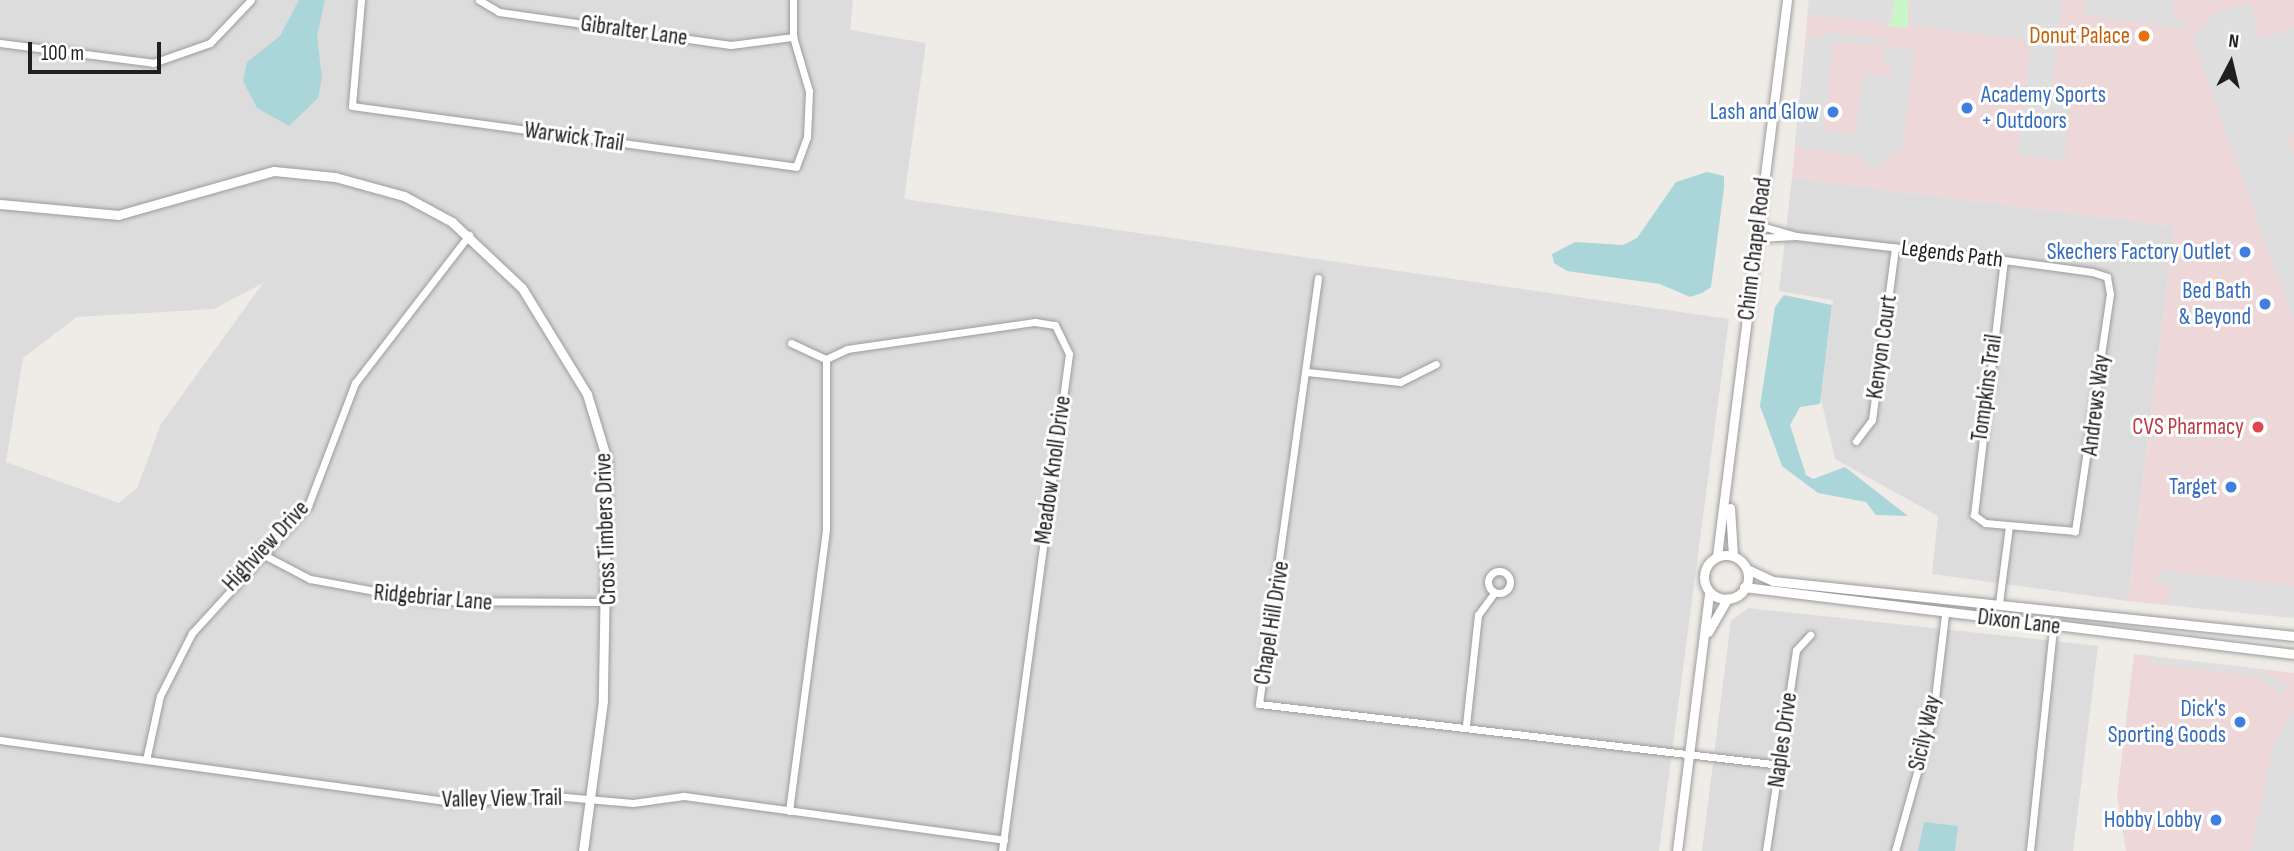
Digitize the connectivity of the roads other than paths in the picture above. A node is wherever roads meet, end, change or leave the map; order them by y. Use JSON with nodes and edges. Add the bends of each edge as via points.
{"nodes":[{"id":1,"x":251,"y":0,"type":"edge"},
{"id":2,"x":361,"y":0,"type":"edge"},
{"id":3,"x":480,"y":0,"type":"edge"},
{"id":4,"x":793,"y":0,"type":"edge"},
{"id":5,"x":1787,"y":0,"type":"edge"},
{"id":6,"x":793,"y":37,"type":"junction"},
{"id":7,"x":0,"y":43,"type":"edge"},
{"id":8,"x":0,"y":204,"type":"edge"},
{"id":9,"x":1758,"y":225,"type":"junction"},
{"id":10,"x":468,"y":235,"type":"junction"},
{"id":11,"x":1796,"y":236,"type":"junction"},
{"id":12,"x":1756,"y":238,"type":"junction"},
{"id":13,"x":1895,"y":248,"type":"junction"},
{"id":14,"x":2004,"y":260,"type":"junction"},
{"id":15,"x":1318,"y":278,"type":"dead end"},
{"id":16,"x":2107,"y":278,"type":"joint"},
{"id":17,"x":791,"y":343,"type":"dead end"},
{"id":18,"x":826,"y":359,"type":"junction"},
{"id":19,"x":1436,"y":364,"type":"dead end"},
{"id":20,"x":1307,"y":372,"type":"junction"},
{"id":21,"x":1856,"y":441,"type":"dead end"},
{"id":22,"x":1729,"y":499,"type":"junction"},
{"id":23,"x":2009,"y":526,"type":"junction"},
{"id":24,"x":264,"y":555,"type":"junction"},
{"id":25,"x":1717,"y":556,"type":"junction"},
{"id":26,"x":1733,"y":556,"type":"junction"},
{"id":27,"x":1747,"y":569,"type":"junction"},
{"id":28,"x":1744,"y":587,"type":"junction"},
{"id":29,"x":1493,"y":593,"type":"dead end"},
{"id":30,"x":1709,"y":594,"type":"junction"},
{"id":31,"x":1728,"y":598,"type":"junction"},
{"id":32,"x":609,"y":602,"type":"junction"},
{"id":33,"x":1999,"y":603,"type":"junction"},
{"id":34,"x":1945,"y":614,"type":"junction"},
{"id":35,"x":2148,"y":620,"type":"junction"},
{"id":36,"x":1810,"y":635,"type":"dead end"},
{"id":37,"x":2294,"y":636,"type":"edge"},
{"id":38,"x":2052,"y":637,"type":"dead end"},
{"id":39,"x":2144,"y":637,"type":"junction"},
{"id":40,"x":1704,"y":643,"type":"junction"},
{"id":41,"x":2294,"y":654,"type":"edge"},
{"id":42,"x":1466,"y":725,"type":"junction"},
{"id":43,"x":0,"y":740,"type":"edge"},
{"id":44,"x":1689,"y":755,"type":"junction"},
{"id":45,"x":146,"y":760,"type":"junction"},
{"id":46,"x":1781,"y":765,"type":"junction"},
{"id":47,"x":590,"y":800,"type":"junction"},
{"id":48,"x":789,"y":811,"type":"junction"},
{"id":49,"x":1004,"y":840,"type":"junction"},
{"id":50,"x":583,"y":851,"type":"edge"},
{"id":51,"x":1002,"y":851,"type":"edge"},
{"id":52,"x":1677,"y":851,"type":"edge"},
{"id":53,"x":1766,"y":851,"type":"edge"},
{"id":54,"x":1895,"y":851,"type":"edge"},
{"id":55,"x":2030,"y":851,"type":"edge"}],
"edges":[{"from":1,"to":7,"type":"street","via":[[210,43],[153,63]]},
{"from":2,"to":6,"type":"street","name":"Warwick Trail","via":[[352,106],[796,167],[807,137],[809,91]]},
{"from":3,"to":6,"type":"street","name":"Gibralter Lane","via":[[499,12],[732,45]]},
{"from":4,"to":6,"type":"street"},
{"from":5,"to":9,"type":"street","name":"Chinn Chapel Road"},
{"from":8,"to":10,"type":"street","name":"Cross Timbers Drive","via":[[118,215],[227,180],[301,172],[404,196]]},
{"from":9,"to":11,"type":"street","name":"Legends Path"},
{"from":9,"to":12,"type":"street","name":"Chinn Chapel Road"},
{"from":10,"to":24,"type":"street","name":"Highview Drive","via":[[360,375],[307,506]]},
{"from":10,"to":32,"type":"street","name":"Cross Timbers Drive","via":[[540,312],[599,424],[607,460]]},
{"from":11,"to":12,"type":"street","name":"Legends Path"},
{"from":11,"to":13,"type":"street","name":"Legends Path"},
{"from":12,"to":22,"type":"street","name":"Chinn Chapel Road"},
{"from":13,"to":14,"type":"street","name":"Legends Path"},
{"from":13,"to":21,"type":"street","name":"Kenyon Court","via":[[1872,420]]},
{"from":14,"to":16,"type":"street","name":"Legends Path"},
{"from":14,"to":23,"type":"street","name":"Tompkins Trail","via":[[1973,515]]},
{"from":15,"to":20,"type":"street","name":"Chapel Hill Drive"},
{"from":16,"to":23,"type":"street","name":"Andrews Way","via":[[2110,294],[2075,531]]},
{"from":17,"to":18,"type":"street"},
{"from":18,"to":48,"type":"street","via":[[826,529]]},
{"from":18,"to":49,"type":"street","name":"Meadow Knoll Drive","via":[[847,349],[1035,322],[1055,325],[1065,337],[1069,354]]},
{"from":19,"to":20,"type":"street","via":[[1400,382]]},
{"from":20,"to":42,"type":"street","name":"Chapel Hill Drive","via":[[1259,704]]},
{"from":22,"to":25,"type":"street","name":"Chinn Chapel Road"},
{"from":22,"to":26,"type":"street","name":"Chinn Chapel Road"},
{"from":23,"to":33,"type":"street"},
{"from":24,"to":32,"type":"street","name":"Ridgebriar Lane","via":[[310,579],[439,603]]},
{"from":24,"to":45,"type":"street","name":"Highview Drive","via":[[192,633],[160,696]]},
{"from":25,"to":26,"type":"street"},
{"from":25,"to":30,"type":"street","via":[[1705,570]]},
{"from":26,"to":27,"type":"street"},
{"from":27,"to":28,"type":"street"},
{"from":27,"to":33,"type":"street","name":"Dixon Lane","via":[[1773,581]]},
{"from":28,"to":31,"type":"street"},
{"from":28,"to":34,"type":"street","name":"Dixon Lane"},
{"from":29,"to":42,"type":"street","via":[[1478,615]]},
{"from":30,"to":31,"type":"street"},
{"from":30,"to":40,"type":"street"},
{"from":31,"to":40,"type":"street"},
{"from":32,"to":47,"type":"street","name":"Cross Timbers Drive"},
{"from":33,"to":35,"type":"street","name":"Dixon Lane"},
{"from":34,"to":39,"type":"street","name":"Dixon Lane"},
{"from":34,"to":54,"type":"street","name":"Sicily Way","via":[[1933,715]]},
{"from":35,"to":37,"type":"street","name":"Dixon Lane"},
{"from":35,"to":39,"type":"street"},
{"from":36,"to":46,"type":"street","name":"Naples Drive","via":[[1796,650]]},
{"from":38,"to":55,"type":"street"},
{"from":39,"to":41,"type":"street","name":"Dixon Lane"},
{"from":40,"to":44,"type":"street"},
{"from":42,"to":44,"type":"street","name":"Chapel Hill Drive"},
{"from":43,"to":45,"type":"street","name":"Valley View Trail"},
{"from":44,"to":46,"type":"street","name":"Chapel Hill Drive"},
{"from":44,"to":52,"type":"street"},
{"from":45,"to":47,"type":"street","name":"Valley View Trail","via":[[453,802]]},
{"from":46,"to":53,"type":"street","name":"Naples Drive"},
{"from":47,"to":48,"type":"street","name":"Valley View Trail","via":[[633,803],[684,796]]},
{"from":47,"to":50,"type":"street","name":"Cross Timbers Drive"},
{"from":48,"to":49,"type":"street","name":"Valley View Trail"},
{"from":49,"to":51,"type":"street","name":"Meadow Knoll Drive"}]}
